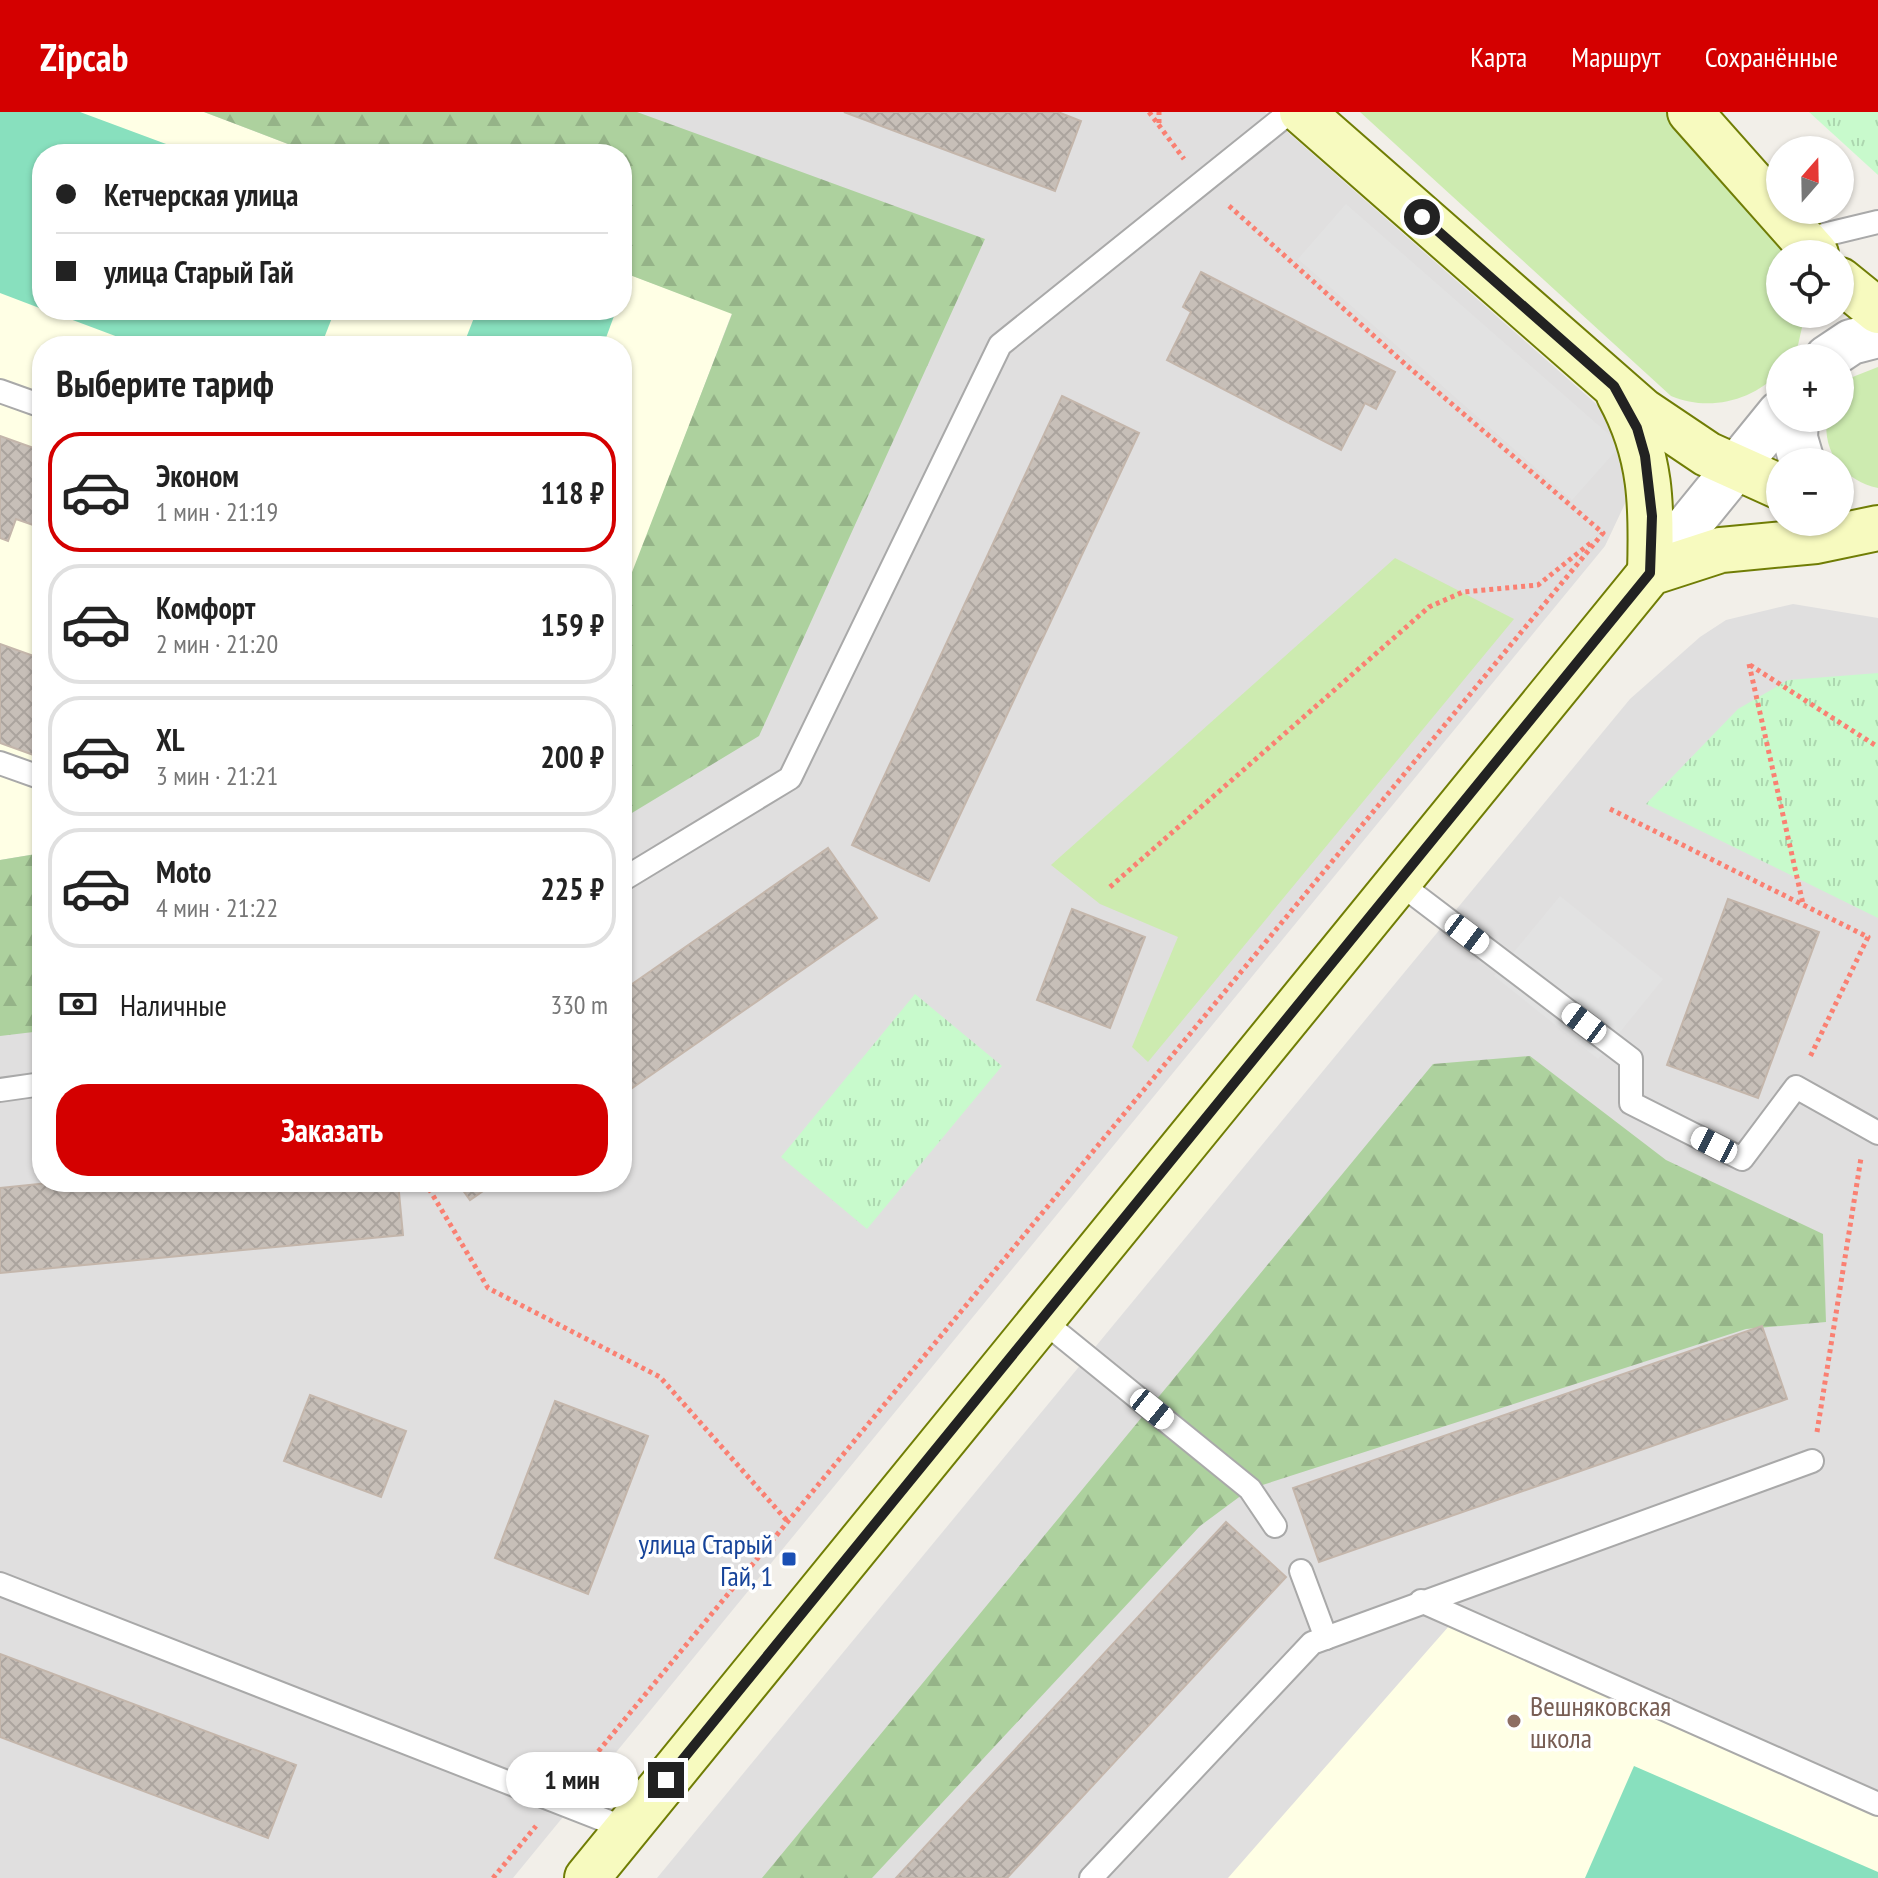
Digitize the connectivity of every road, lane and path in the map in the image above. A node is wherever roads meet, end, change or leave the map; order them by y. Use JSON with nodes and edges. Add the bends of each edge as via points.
{"nodes":[{"id":1,"x":1149,"y":112,"type":"edge"},
{"id":2,"x":1159,"y":112,"type":"edge"},
{"id":3,"x":1290,"y":112,"type":"edge"},
{"id":4,"x":1302,"y":112,"type":"edge"},
{"id":5,"x":1690,"y":112,"type":"edge"},
{"id":6,"x":1159,"y":124,"type":"junction"},
{"id":7,"x":1201,"y":180,"type":"junction"},
{"id":8,"x":1878,"y":222,"type":"edge"},
{"id":9,"x":1804,"y":240,"type":"edge"},
{"id":10,"x":1829,"y":240,"type":"edge"},
{"id":11,"x":1854,"y":291,"type":"edge"},
{"id":12,"x":1878,"y":311,"type":"edge"},
{"id":13,"x":1878,"y":335,"type":"edge"},
{"id":14,"x":1848,"y":344,"type":"edge"},
{"id":15,"x":1614,"y":386,"type":"junction"},
{"id":16,"x":0,"y":391,"type":"edge"},
{"id":17,"x":32,"y":402,"type":"edge"},
{"id":18,"x":1766,"y":430,"type":"edge"},
{"id":19,"x":1735,"y":468,"type":"junction"},
{"id":20,"x":1766,"y":481,"type":"edge"},
{"id":21,"x":1856,"y":516,"type":"edge"},
{"id":22,"x":1603,"y":533,"type":"junction"},
{"id":23,"x":1650,"y":573,"type":"junction"},
{"id":24,"x":1878,"y":747,"type":"edge"},
{"id":25,"x":0,"y":763,"type":"edge"},
{"id":26,"x":32,"y":774,"type":"edge"},
{"id":27,"x":1610,"y":809,"type":"dead end"},
{"id":28,"x":632,"y":874,"type":"edge"},
{"id":29,"x":1398,"y":882,"type":"junction"},
{"id":30,"x":1110,"y":887,"type":"dead end"},
{"id":31,"x":1803,"y":904,"type":"junction"},
{"id":32,"x":32,"y":1085,"type":"edge"},
{"id":33,"x":1796,"y":1087,"type":"junction"},
{"id":34,"x":0,"y":1090,"type":"edge"},
{"id":35,"x":1872,"y":1130,"type":"edge"},
{"id":36,"x":431,"y":1192,"type":"edge"},
{"id":37,"x":1042,"y":1320,"type":"junction"},
{"id":38,"x":1812,"y":1461,"type":"joint"},
{"id":39,"x":788,"y":1522,"type":"junction"},
{"id":40,"x":1275,"y":1526,"type":"dead end"},
{"id":41,"x":1301,"y":1571,"type":"dead end"},
{"id":42,"x":0,"y":1584,"type":"edge"},
{"id":43,"x":1421,"y":1601,"type":"junction"},
{"id":44,"x":1326,"y":1638,"type":"junction"},
{"id":45,"x":556,"y":1802,"type":"junction"},
{"id":46,"x":1878,"y":1804,"type":"edge"},
{"id":47,"x":627,"y":1829,"type":"junction"},
{"id":48,"x":493,"y":1878,"type":"edge"},
{"id":49,"x":587,"y":1878,"type":"edge"},
{"id":50,"x":1091,"y":1878,"type":"edge"}],
"edges":[{"from":1,"to":6,"type":"path"},
{"from":2,"to":6,"type":"path"},
{"from":3,"to":7,"type":"lane"},
{"from":4,"to":15,"type":"street"},
{"from":5,"to":9,"type":"street"},
{"from":6,"to":7,"type":"path"},
{"from":7,"to":22,"type":"path"},
{"from":7,"to":28,"type":"lane","via":[[1000,345],[790,778]]},
{"from":8,"to":10,"type":"lane"},
{"from":11,"to":12,"type":"street"},
{"from":13,"to":14,"type":"street"},
{"from":15,"to":19,"type":"street","via":[[1679,437]]},
{"from":15,"to":23,"type":"street","via":[[1637,428],[1645,456],[1652,516]]},
{"from":16,"to":17,"type":"lane"},
{"from":18,"to":19,"type":"street"},
{"from":19,"to":20,"type":"street"},
{"from":19,"to":23,"type":"street"},
{"from":21,"to":23,"type":"street","via":[[1816,541],[1721,550]]},
{"from":22,"to":30,"type":"path","via":[[1538,585],[1463,592],[1429,607]]},
{"from":22,"to":39,"type":"path"},
{"from":23,"to":29,"type":"street"},
{"from":24,"to":31,"type":"path","via":[[1749,664]]},
{"from":25,"to":26,"type":"lane"},
{"from":27,"to":31,"type":"path"},
{"from":29,"to":33,"type":"lane","via":[[1631,1059],[1631,1103],[1742,1159]]},
{"from":29,"to":37,"type":"street"},
{"from":31,"to":33,"type":"path","via":[[1868,937]]},
{"from":32,"to":34,"type":"lane"},
{"from":33,"to":35,"type":"lane"},
{"from":35,"to":38,"type":"path"},
{"from":36,"to":39,"type":"path","via":[[488,1288],[660,1377]]},
{"from":37,"to":40,"type":"lane","via":[[1250,1489]]},
{"from":37,"to":47,"type":"street"},
{"from":38,"to":43,"type":"lane"},
{"from":39,"to":45,"type":"path"},
{"from":41,"to":44,"type":"lane"},
{"from":42,"to":45,"type":"lane"},
{"from":43,"to":44,"type":"lane"},
{"from":43,"to":46,"type":"lane"},
{"from":44,"to":50,"type":"lane","via":[[1312,1643]]},
{"from":45,"to":47,"type":"lane"},
{"from":45,"to":48,"type":"path"},
{"from":47,"to":49,"type":"street"}]}
